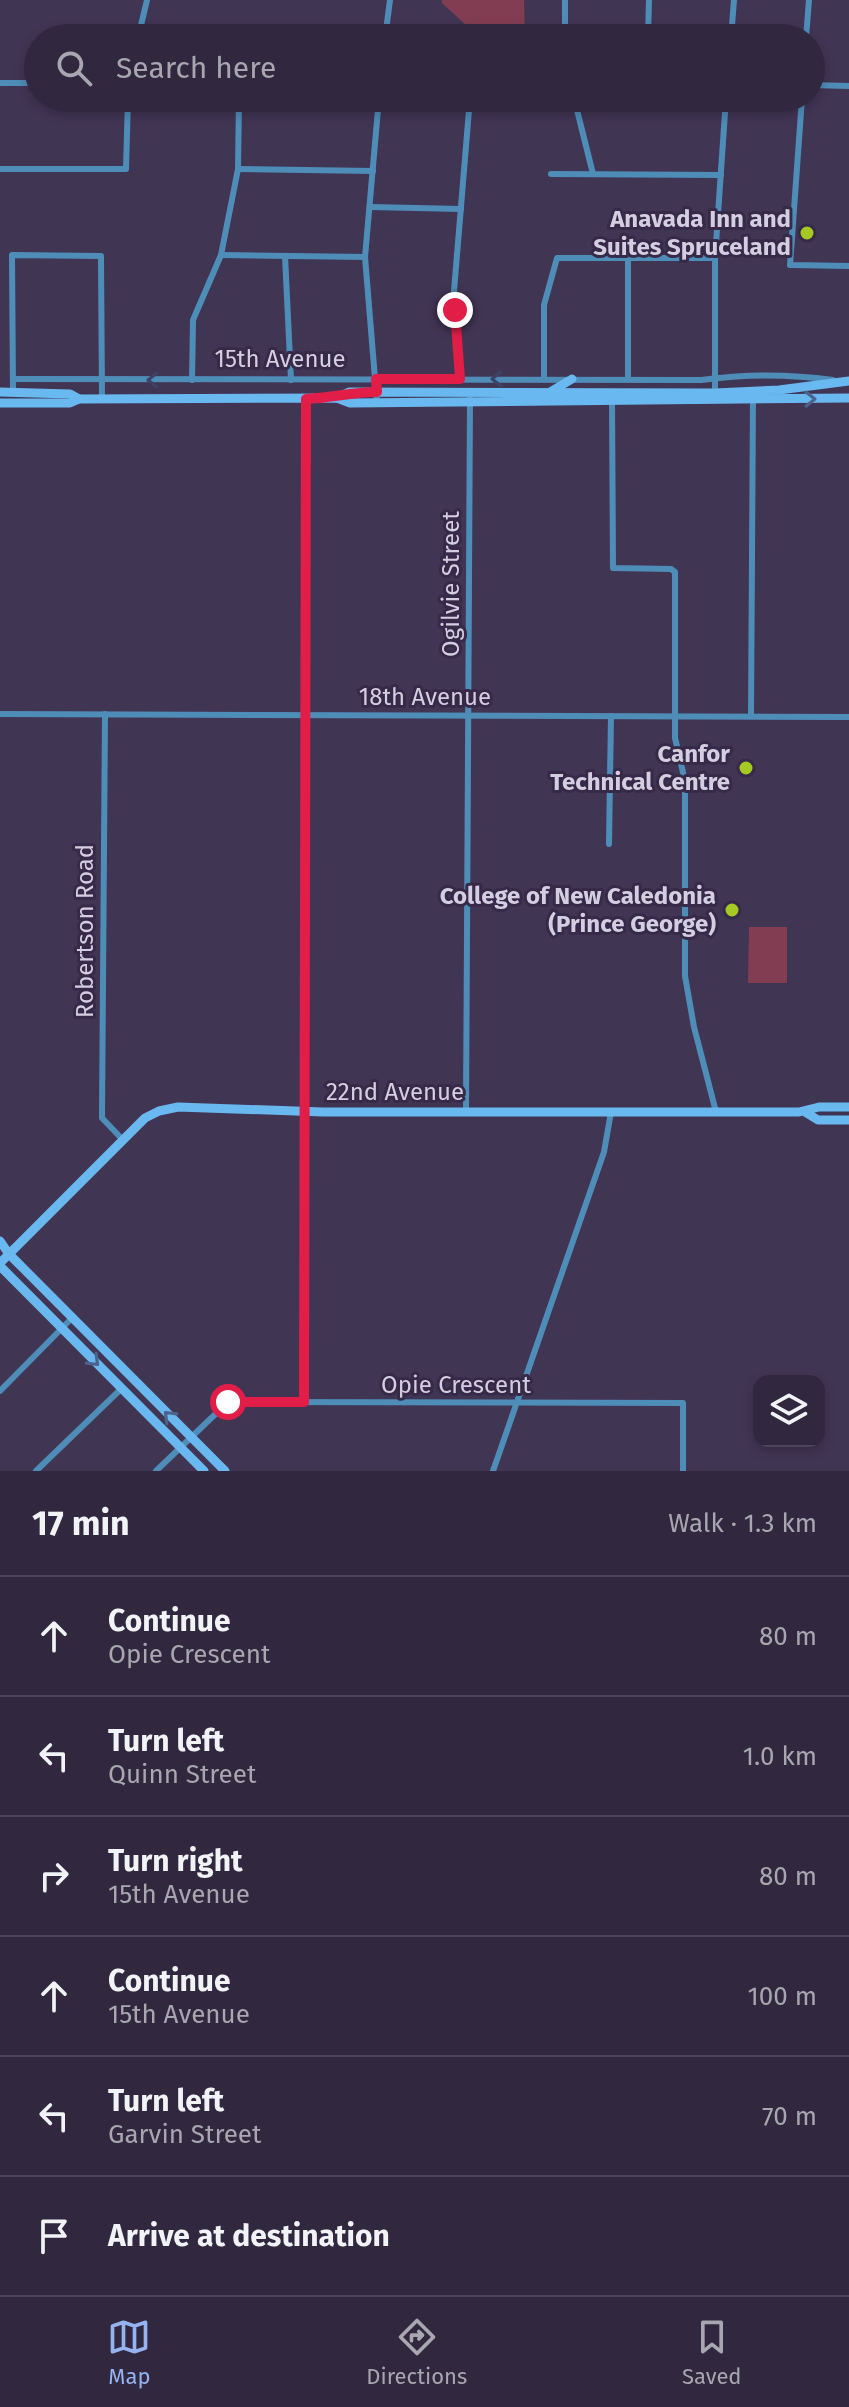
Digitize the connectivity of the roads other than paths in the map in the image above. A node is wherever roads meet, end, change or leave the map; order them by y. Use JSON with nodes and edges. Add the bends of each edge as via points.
{"nodes":[{"id":1,"x":147,"y":0,"type":"edge"},
{"id":2,"x":390,"y":0,"type":"edge"},
{"id":3,"x":565,"y":0,"type":"edge"},
{"id":4,"x":649,"y":0,"type":"edge"},
{"id":5,"x":734,"y":0,"type":"edge"},
{"id":6,"x":809,"y":0,"type":"edge"},
{"id":7,"x":141,"y":24,"type":"edge"},
{"id":8,"x":387,"y":24,"type":"edge"},
{"id":9,"x":565,"y":24,"type":"edge"},
{"id":10,"x":648,"y":24,"type":"edge"},
{"id":11,"x":732,"y":24,"type":"edge"},
{"id":12,"x":807,"y":24,"type":"edge"},
{"id":13,"x":0,"y":83,"type":"edge"},
{"id":14,"x":24,"y":83,"type":"edge"},
{"id":15,"x":825,"y":85,"type":"edge"},
{"id":16,"x":849,"y":86,"type":"edge"},
{"id":17,"x":128,"y":112,"type":"edge"},
{"id":18,"x":239,"y":112,"type":"edge"},
{"id":19,"x":378,"y":112,"type":"edge"},
{"id":20,"x":469,"y":112,"type":"edge"},
{"id":21,"x":578,"y":112,"type":"edge"},
{"id":22,"x":725,"y":112,"type":"edge"},
{"id":23,"x":801,"y":112,"type":"edge"},
{"id":24,"x":0,"y":169,"type":"edge"},
{"id":25,"x":238,"y":169,"type":"junction"},
{"id":26,"x":373,"y":171,"type":"junction"},
{"id":27,"x":551,"y":174,"type":"dead end"},
{"id":28,"x":593,"y":174,"type":"junction"},
{"id":29,"x":721,"y":175,"type":"junction"},
{"id":30,"x":370,"y":207,"type":"junction"},
{"id":31,"x":461,"y":209,"type":"junction"},
{"id":32,"x":221,"y":255,"type":"junction"},
{"id":33,"x":285,"y":256,"type":"junction"},
{"id":34,"x":365,"y":257,"type":"junction"},
{"id":35,"x":628,"y":258,"type":"junction"},
{"id":36,"x":715,"y":258,"type":"junction"},
{"id":37,"x":849,"y":266,"type":"edge"},
{"id":38,"x":715,"y":378,"type":"junction"},
{"id":39,"x":13,"y":379,"type":"junction"},
{"id":40,"x":376,"y":379,"type":"junction"},
{"id":41,"x":460,"y":379,"type":"junction"},
{"id":42,"x":544,"y":379,"type":"junction"},
{"id":43,"x":572,"y":379,"type":"junction"},
{"id":44,"x":628,"y":379,"type":"junction"},
{"id":45,"x":102,"y":380,"type":"junction"},
{"id":46,"x":192,"y":380,"type":"junction"},
{"id":47,"x":291,"y":380,"type":"junction"},
{"id":48,"x":835,"y":381,"type":"junction"},
{"id":49,"x":849,"y":381,"type":"edge"},
{"id":50,"x":0,"y":392,"type":"edge"},
{"id":51,"x":13,"y":392,"type":"junction"},
{"id":52,"x":549,"y":393,"type":"junction"},
{"id":53,"x":753,"y":396,"type":"junction"},
{"id":54,"x":715,"y":397,"type":"junction"},
{"id":55,"x":377,"y":398,"type":"junction"},
{"id":56,"x":470,"y":398,"type":"junction"},
{"id":57,"x":612,"y":398,"type":"junction"},
{"id":58,"x":849,"y":398,"type":"edge"},
{"id":59,"x":79,"y":399,"type":"junction"},
{"id":60,"x":102,"y":399,"type":"junction"},
{"id":61,"x":306,"y":399,"type":"junction"},
{"id":62,"x":0,"y":403,"type":"edge"},
{"id":63,"x":0,"y":714,"type":"edge"},
{"id":64,"x":105,"y":714,"type":"junction"},
{"id":65,"x":305,"y":715,"type":"junction"},
{"id":66,"x":469,"y":715,"type":"junction"},
{"id":67,"x":611,"y":716,"type":"junction"},
{"id":68,"x":676,"y":716,"type":"junction"},
{"id":69,"x":751,"y":716,"type":"junction"},
{"id":70,"x":849,"y":717,"type":"edge"},
{"id":71,"x":609,"y":844,"type":"dead end"},
{"id":72,"x":849,"y":1107,"type":"edge"},
{"id":73,"x":304,"y":1111,"type":"junction"},
{"id":74,"x":466,"y":1112,"type":"junction"},
{"id":75,"x":611,"y":1112,"type":"junction"},
{"id":76,"x":716,"y":1112,"type":"junction"},
{"id":77,"x":805,"y":1112,"type":"junction"},
{"id":78,"x":849,"y":1120,"type":"edge"},
{"id":79,"x":123,"y":1140,"type":"junction"},
{"id":80,"x":0,"y":1241,"type":"edge"},
{"id":81,"x":9,"y":1254,"type":"junction"},
{"id":82,"x":0,"y":1264,"type":"edge"},
{"id":83,"x":72,"y":1318,"type":"junction"},
{"id":84,"x":62,"y":1328,"type":"junction"},
{"id":85,"x":122,"y":1388,"type":"junction"},
{"id":86,"x":0,"y":1391,"type":"edge"},
{"id":87,"x":304,"y":1402,"type":"junction"},
{"id":88,"x":517,"y":1403,"type":"junction"},
{"id":89,"x":190,"y":1436,"type":"junction"},
{"id":90,"x":180,"y":1447,"type":"junction"},
{"id":91,"x":36,"y":1471,"type":"edge"},
{"id":92,"x":156,"y":1471,"type":"edge"},
{"id":93,"x":204,"y":1471,"type":"edge"},
{"id":94,"x":225,"y":1471,"type":"edge"},
{"id":95,"x":493,"y":1471,"type":"edge"},
{"id":96,"x":683,"y":1471,"type":"edge"}],
"edges":[{"from":1,"to":7,"type":"street"},
{"from":2,"to":8,"type":"street"},
{"from":3,"to":9,"type":"street"},
{"from":4,"to":10,"type":"street"},
{"from":5,"to":11,"type":"street"},
{"from":6,"to":12,"type":"street"},
{"from":13,"to":14,"type":"street"},
{"from":15,"to":16,"type":"street"},
{"from":17,"to":24,"type":"street","via":[[126,169]]},
{"from":18,"to":25,"type":"street"},
{"from":19,"to":26,"type":"street"},
{"from":20,"to":31,"type":"street"},
{"from":21,"to":28,"type":"street"},
{"from":22,"to":29,"type":"street"},
{"from":23,"to":37,"type":"street","via":[[790,265]]},
{"from":25,"to":26,"type":"street"},
{"from":25,"to":32,"type":"street"},
{"from":26,"to":30,"type":"street"},
{"from":27,"to":28,"type":"street"},
{"from":28,"to":29,"type":"street"},
{"from":29,"to":36,"type":"street"},
{"from":30,"to":31,"type":"street"},
{"from":30,"to":34,"type":"street"},
{"from":31,"to":41,"type":"street","via":[[454,291]]},
{"from":32,"to":33,"type":"street"},
{"from":32,"to":46,"type":"street","via":[[193,320]]},
{"from":33,"to":34,"type":"street"},
{"from":33,"to":47,"type":"street"},
{"from":34,"to":40,"type":"street"},
{"from":35,"to":36,"type":"street"},
{"from":35,"to":42,"type":"street","via":[[557,258],[544,305]]},
{"from":35,"to":44,"type":"street"},
{"from":36,"to":38,"type":"street"},
{"from":38,"to":44,"type":"street","name":"15th Avenue"},
{"from":38,"to":48,"type":"street","name":"15th Avenue"},
{"from":38,"to":54,"type":"street"},
{"from":39,"to":45,"type":"street","name":"15th Avenue"},
{"from":39,"to":45,"type":"street","via":[[12,255],[27,255],[101,256]]},
{"from":39,"to":51,"type":"street"},
{"from":40,"to":41,"type":"street","name":"15th Avenue"},
{"from":40,"to":47,"type":"street","name":"15th Avenue"},
{"from":40,"to":55,"type":"street"},
{"from":42,"to":41,"type":"street","name":"15th Avenue","one_way":true},
{"from":42,"to":43,"type":"street","name":"15th Avenue"},
{"from":43,"to":44,"type":"street","name":"15th Avenue"},
{"from":43,"to":52,"type":"main road"},
{"from":46,"to":45,"type":"street","name":"15th Avenue","one_way":true},
{"from":45,"to":60,"type":"street"},
{"from":46,"to":47,"type":"street","name":"15th Avenue"},
{"from":48,"to":49,"type":"main road","name":"15th Avenue"},
{"from":48,"to":53,"type":"main road","name":"15th Avenue"},
{"from":50,"to":51,"type":"main road","name":"15th Avenue"},
{"from":51,"to":59,"type":"main road","name":"15th Avenue","via":[[70,394]]},
{"from":52,"to":56,"type":"main road","name":"15th Avenue"},
{"from":52,"to":57,"type":"main road","name":"15th Avenue"},
{"from":53,"to":54,"type":"main road","name":"15th Avenue"},
{"from":53,"to":58,"type":"main road","name":"15th Avenue","one_way":true},
{"from":53,"to":69,"type":"street"},
{"from":54,"to":57,"type":"main road","name":"15th Avenue"},
{"from":55,"to":56,"type":"main road","name":"15th Avenue"},
{"from":55,"to":61,"type":"main road","name":"15th Avenue","via":[[349,392]]},
{"from":56,"to":57,"type":"main road","name":"15th Avenue"},
{"from":56,"to":66,"type":"street","name":"Ogilvie Street"},
{"from":57,"to":68,"type":"street","via":[[612,566],[675,572]]},
{"from":59,"to":60,"type":"main road","name":"15th Avenue"},
{"from":59,"to":62,"type":"main road","name":"15th Avenue"},
{"from":60,"to":61,"type":"main road","name":"15th Avenue"},
{"from":61,"to":65,"type":"street"},
{"from":63,"to":64,"type":"street","name":"18th Avenue"},
{"from":64,"to":65,"type":"street","name":"18th Avenue"},
{"from":64,"to":79,"type":"street","name":"Robertson Road","via":[[102,1118]]},
{"from":65,"to":66,"type":"street","name":"18th Avenue"},
{"from":65,"to":73,"type":"street"},
{"from":66,"to":67,"type":"street","name":"18th Avenue"},
{"from":66,"to":74,"type":"street","name":"Ogilvie Street"},
{"from":67,"to":68,"type":"street","name":"18th Avenue"},
{"from":67,"to":71,"type":"street"},
{"from":68,"to":69,"type":"street","name":"18th Avenue"},
{"from":68,"to":76,"type":"street","via":[[675,738],[685,781],[685,976]]},
{"from":69,"to":70,"type":"street","name":"18th Avenue"},
{"from":72,"to":77,"type":"main road","name":"22nd Avenue"},
{"from":73,"to":74,"type":"main road","name":"22nd Avenue"},
{"from":73,"to":79,"type":"main road","name":"22nd Avenue","via":[[178,1107],[145,1118]]},
{"from":73,"to":87,"type":"street"},
{"from":74,"to":75,"type":"main road","name":"22nd Avenue"},
{"from":75,"to":76,"type":"main road","name":"22nd Avenue"},
{"from":75,"to":88,"type":"street","via":[[604,1152]]},
{"from":76,"to":77,"type":"main road","name":"22nd Avenue"},
{"from":77,"to":78,"type":"main road","name":"22nd Avenue","via":[[818,1120]]},
{"from":79,"to":81,"type":"main road","name":"22nd Avenue"},
{"from":80,"to":81,"type":"main road"},
{"from":81,"to":82,"type":"main road","name":"22nd Avenue"},
{"from":81,"to":83,"type":"main road"},
{"from":82,"to":84,"type":"main road"},
{"from":83,"to":84,"type":"street"},
{"from":89,"to":83,"type":"main road","one_way":true},
{"from":84,"to":85,"type":"main road","one_way":true},
{"from":84,"to":86,"type":"street"},
{"from":85,"to":90,"type":"main road"},
{"from":85,"to":91,"type":"street"},
{"from":87,"to":88,"type":"street","name":"Opie Crescent"},
{"from":87,"to":89,"type":"street","name":"Opie Crescent","via":[[228,1402]]},
{"from":88,"to":95,"type":"street"},
{"from":88,"to":96,"type":"street","name":"Opie Crescent","via":[[683,1403]]},
{"from":89,"to":90,"type":"street","name":"Opie Crescent"},
{"from":89,"to":94,"type":"main road"},
{"from":90,"to":92,"type":"street","name":"Opie Crescent"},
{"from":90,"to":93,"type":"main road"}]}
